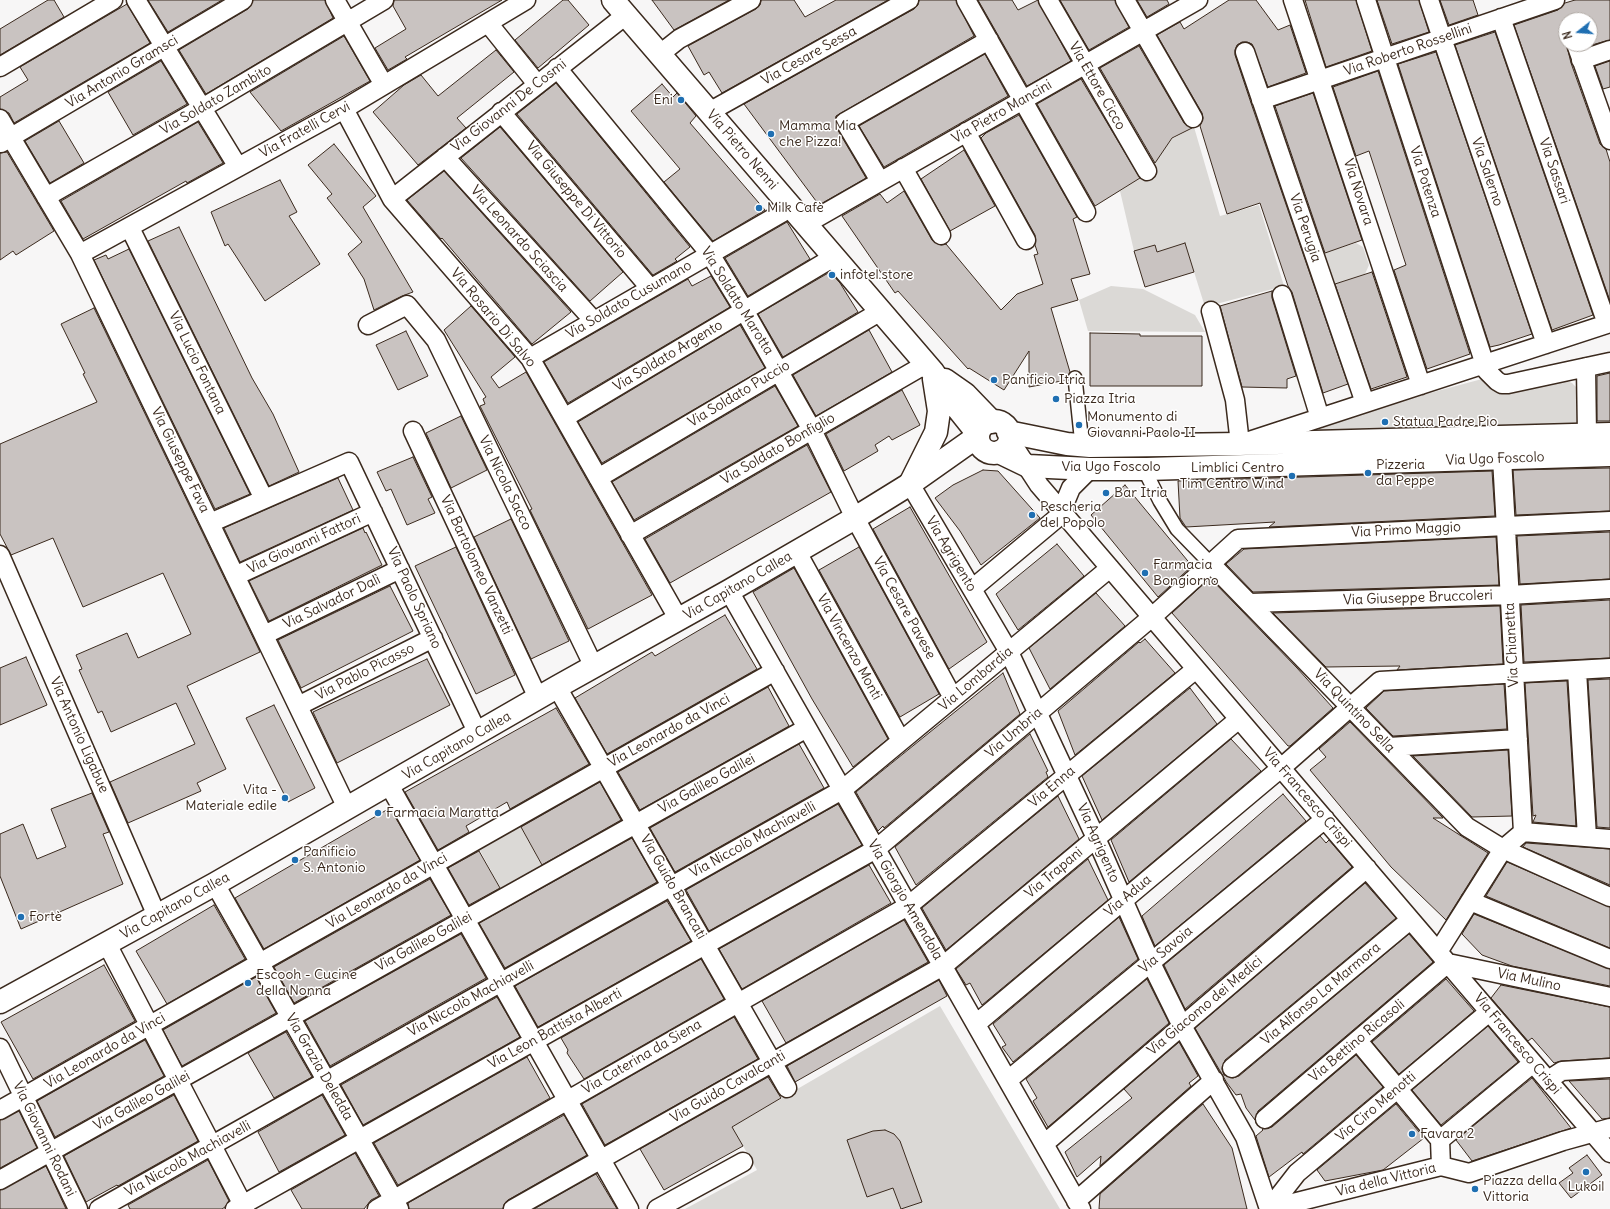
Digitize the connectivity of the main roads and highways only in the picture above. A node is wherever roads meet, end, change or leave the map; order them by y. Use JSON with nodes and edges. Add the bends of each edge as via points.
{"nodes":[{"id":1,"x":618,"y":4,"type":"edge"},
{"id":2,"x":930,"y":368,"type":"junction"},
{"id":3,"x":1610,"y":434,"type":"edge"},
{"id":4,"x":993,"y":438,"type":"junction"},
{"id":5,"x":1610,"y":455,"type":"edge"},
{"id":6,"x":910,"y":484,"type":"junction"},
{"id":7,"x":0,"y":1002,"type":"edge"}],
"edges":[{"from":1,"to":2,"type":"main road","name":"Via Pietro Nenni"},
{"from":2,"to":4,"type":"main road","name":"Via Pietro Nenni","via":[[966,394]]},
{"from":2,"to":6,"type":"main road","via":[[939,411],[936,432]]},
{"from":3,"to":4,"type":"main road","name":"Via Ugo Foscolo","via":[[1240,444],[1082,445]]},
{"from":4,"to":5,"type":"main road","name":"Via Ugo Foscolo","via":[[1028,466],[1090,468]]},
{"from":4,"to":6,"type":"main road","name":"Via Capitano Callea"},
{"from":6,"to":7,"type":"main road","name":"Via Capitano Callea","via":[[679,620],[557,687],[215,884]]}]}
